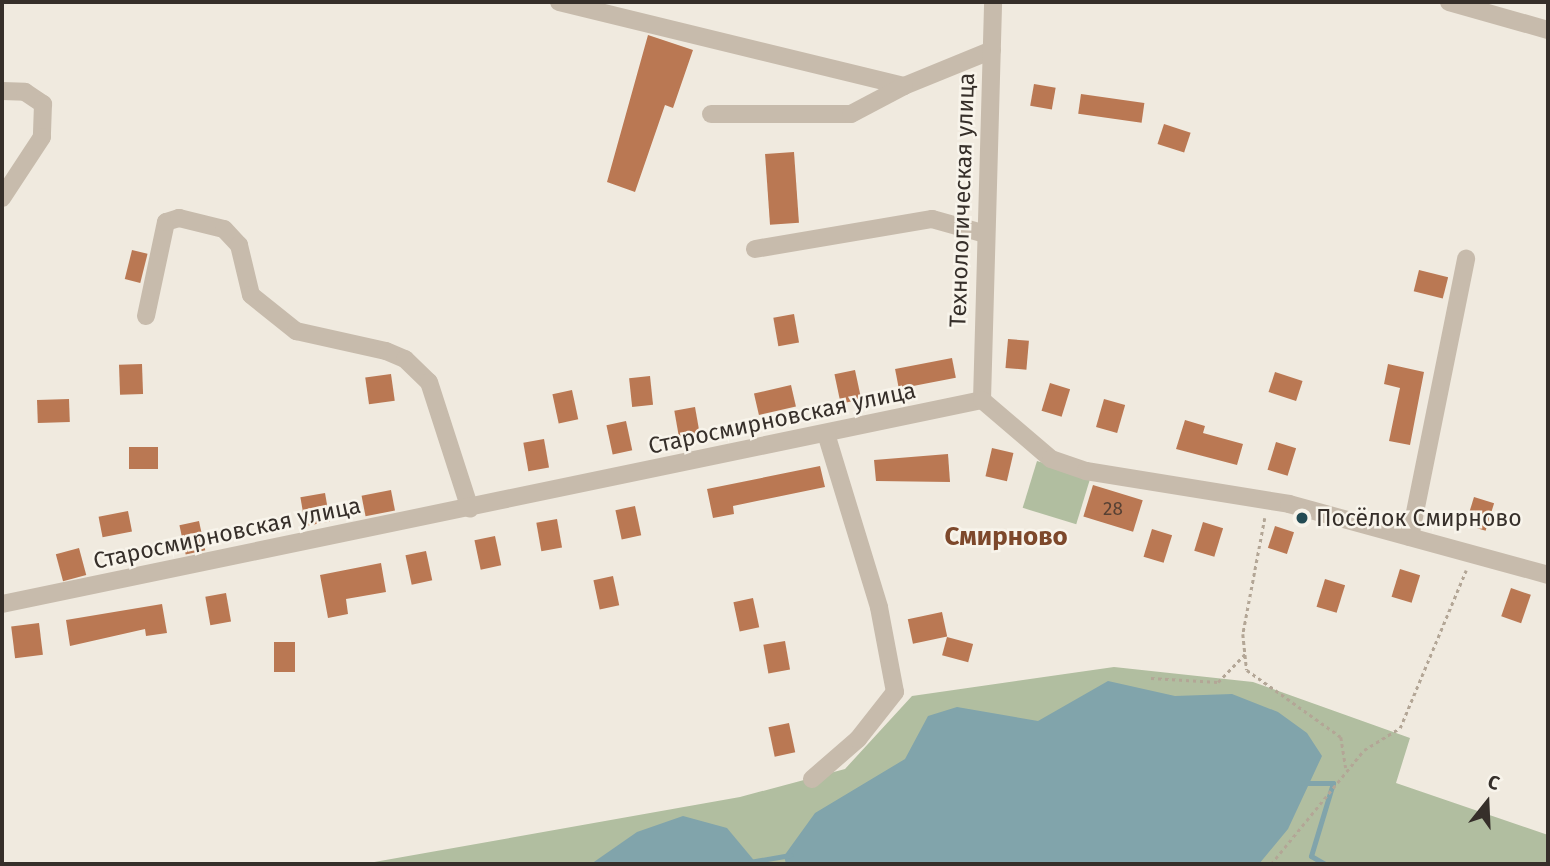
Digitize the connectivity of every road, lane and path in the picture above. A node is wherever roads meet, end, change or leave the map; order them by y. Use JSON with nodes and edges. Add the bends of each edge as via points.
{"nodes":[{"id":1,"x":558,"y":2,"type":"edge"},
{"id":2,"x":993,"y":2,"type":"edge"},
{"id":3,"x":1449,"y":2,"type":"edge"},
{"id":4,"x":1548,"y":30,"type":"edge"},
{"id":5,"x":992,"y":50,"type":"junction"},
{"id":6,"x":904,"y":86,"type":"junction"},
{"id":7,"x":2,"y":91,"type":"edge"},
{"id":8,"x":711,"y":114,"type":"dead end"},
{"id":9,"x":2,"y":198,"type":"edge"},
{"id":10,"x":982,"y":233,"type":"junction"},
{"id":11,"x":755,"y":249,"type":"dead end"},
{"id":12,"x":1466,"y":259,"type":"dead end"},
{"id":13,"x":146,"y":316,"type":"dead end"},
{"id":14,"x":982,"y":400,"type":"junction"},
{"id":15,"x":826,"y":434,"type":"junction"},
{"id":16,"x":1268,"y":501,"type":"junction"},
{"id":17,"x":470,"y":509,"type":"junction"},
{"id":18,"x":1410,"y":537,"type":"junction"},
{"id":19,"x":1472,"y":554,"type":"junction"},
{"id":20,"x":1548,"y":575,"type":"edge"},
{"id":21,"x":2,"y":604,"type":"edge"},
{"id":22,"x":1245,"y":653,"type":"junction"},
{"id":23,"x":1151,"y":678,"type":"dead end"},
{"id":24,"x":1346,"y":769,"type":"junction"},
{"id":25,"x":812,"y":779,"type":"dead end"},
{"id":26,"x":1271,"y":864,"type":"edge"}],
"edges":[{"from":1,"to":6,"type":"street"},
{"from":2,"to":5,"type":"street","name":"Технологическая улица"},
{"from":3,"to":4,"type":"street"},
{"from":5,"to":6,"type":"street"},
{"from":5,"to":10,"type":"street","name":"Технологическая улица"},
{"from":6,"to":8,"type":"street","via":[[851,114]]},
{"from":7,"to":9,"type":"street","via":[[25,92],[43,104],[42,137]]},
{"from":10,"to":11,"type":"street","via":[[932,219]]},
{"from":10,"to":14,"type":"street","name":"Технологическая улица"},
{"from":12,"to":18,"type":"street"},
{"from":13,"to":17,"type":"street","via":[[166,222],[179,218],[224,229],[239,245],[251,295],[296,331],[395,355],[429,382]]},
{"from":14,"to":15,"type":"street","name":"Старосмирновская улица"},
{"from":14,"to":16,"type":"street","via":[[1051,459],[1124,480]]},
{"from":15,"to":17,"type":"street","name":"Старосмирновская улица"},
{"from":15,"to":25,"type":"street","via":[[879,607],[895,692],[858,739]]},
{"from":16,"to":18,"type":"street"},
{"from":16,"to":22,"type":"path","via":[[1243,635]]},
{"from":17,"to":21,"type":"street","name":"Старосмирновская улица"},
{"from":18,"to":19,"type":"street"},
{"from":19,"to":20,"type":"street"},
{"from":19,"to":24,"type":"path","via":[[1401,728]]},
{"from":22,"to":23,"type":"path","via":[[1218,682]]},
{"from":22,"to":24,"type":"path","via":[[1247,670],[1341,737]]},
{"from":24,"to":26,"type":"path"}]}
